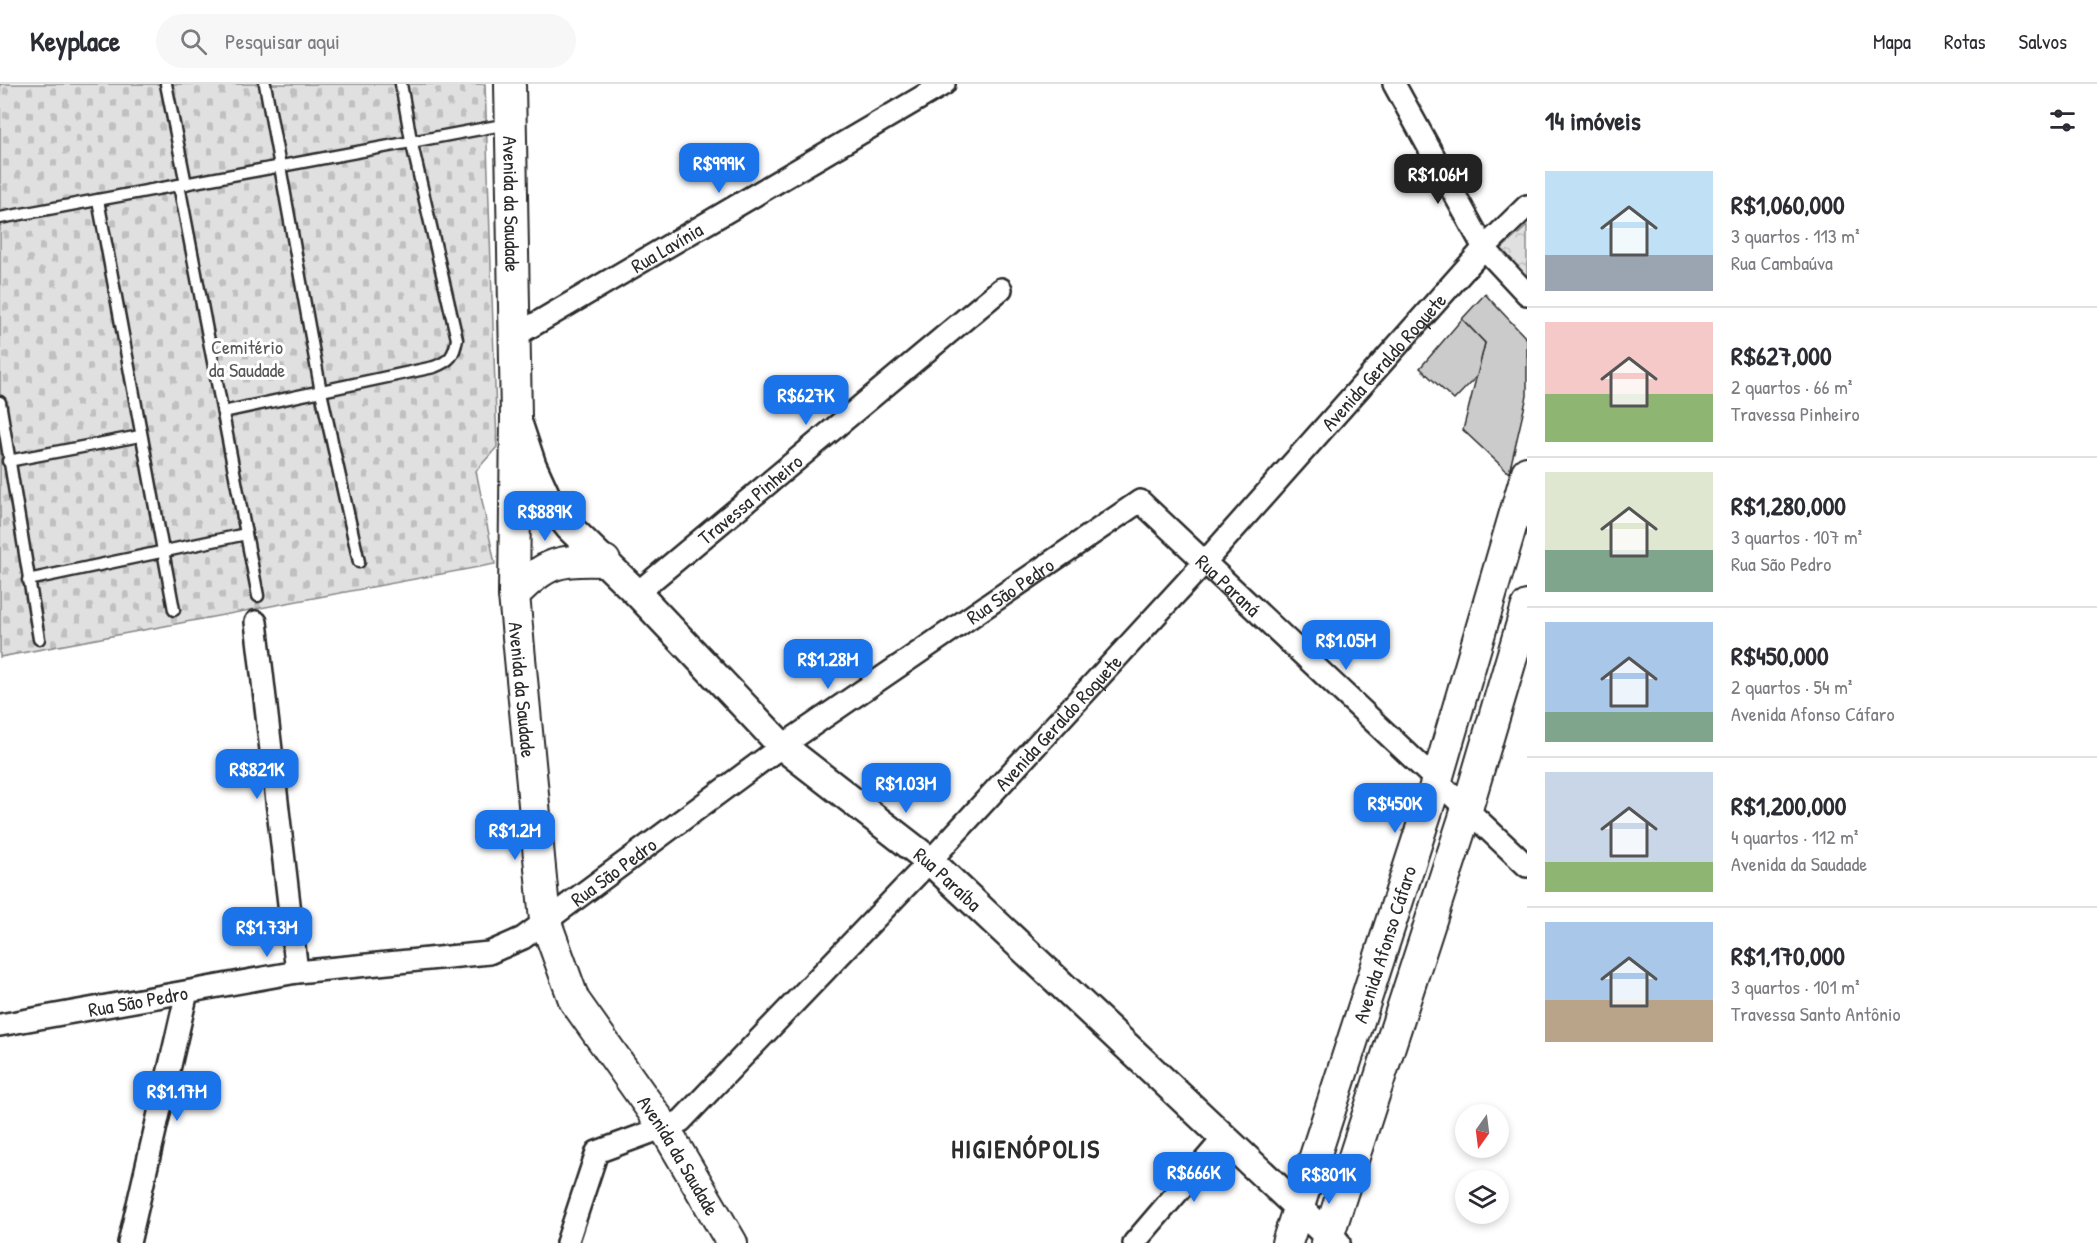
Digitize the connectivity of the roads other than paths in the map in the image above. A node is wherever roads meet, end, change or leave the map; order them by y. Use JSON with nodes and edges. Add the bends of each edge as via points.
{"nodes":[{"id":1,"x":166,"y":84,"type":"edge"},
{"id":2,"x":265,"y":84,"type":"edge"},
{"id":3,"x":401,"y":84,"type":"edge"},
{"id":4,"x":510,"y":84,"type":"edge"},
{"id":5,"x":944,"y":84,"type":"edge"},
{"id":6,"x":1394,"y":84,"type":"edge"},
{"id":7,"x":511,"y":123,"type":"junction"},
{"id":8,"x":411,"y":140,"type":"junction"},
{"id":9,"x":280,"y":165,"type":"junction"},
{"id":10,"x":183,"y":184,"type":"junction"},
{"id":11,"x":98,"y":200,"type":"junction"},
{"id":12,"x":1527,"y":206,"type":"edge"},
{"id":13,"x":0,"y":218,"type":"edge"},
{"id":14,"x":1484,"y":248,"type":"junction"},
{"id":15,"x":1001,"y":290,"type":"dead end"},
{"id":16,"x":1527,"y":294,"type":"edge"},
{"id":17,"x":513,"y":337,"type":"junction"},
{"id":18,"x":321,"y":392,"type":"junction"},
{"id":19,"x":0,"y":402,"type":"edge"},
{"id":20,"x":223,"y":412,"type":"junction"},
{"id":21,"x":516,"y":417,"type":"junction"},
{"id":22,"x":140,"y":436,"type":"junction"},
{"id":23,"x":8,"y":461,"type":"junction"},
{"id":24,"x":1527,"y":472,"type":"edge"},
{"id":25,"x":1140,"y":501,"type":"joint"},
{"id":26,"x":246,"y":534,"type":"junction"},
{"id":27,"x":162,"y":550,"type":"junction"},
{"id":28,"x":605,"y":561,"type":"junction"},
{"id":29,"x":359,"y":562,"type":"dead end"},
{"id":30,"x":1204,"y":563,"type":"junction"},
{"id":31,"x":28,"y":580,"type":"junction"},
{"id":32,"x":637,"y":593,"type":"junction"},
{"id":33,"x":514,"y":595,"type":"junction"},
{"id":34,"x":258,"y":596,"type":"dead end"},
{"id":35,"x":1527,"y":606,"type":"edge"},
{"id":36,"x":174,"y":610,"type":"dead end"},
{"id":37,"x":255,"y":622,"type":"dead end"},
{"id":38,"x":39,"y":639,"type":"dead end"},
{"id":39,"x":782,"y":746,"type":"junction"},
{"id":40,"x":1436,"y":783,"type":"junction"},
{"id":41,"x":1467,"y":809,"type":"junction"},
{"id":42,"x":930,"y":861,"type":"junction"},
{"id":43,"x":1527,"y":866,"type":"edge"},
{"id":44,"x":545,"y":920,"type":"junction"},
{"id":45,"x":297,"y":972,"type":"junction"},
{"id":46,"x":187,"y":992,"type":"junction"},
{"id":47,"x":0,"y":1025,"type":"edge"},
{"id":48,"x":664,"y":1127,"type":"junction"},
{"id":49,"x":1224,"y":1138,"type":"junction"},
{"id":50,"x":1299,"y":1208,"type":"junction"},
{"id":51,"x":1330,"y":1240,"type":"edge"},
{"id":52,"x":129,"y":1243,"type":"edge"},
{"id":53,"x":567,"y":1243,"type":"edge"},
{"id":54,"x":732,"y":1243,"type":"edge"},
{"id":55,"x":1134,"y":1243,"type":"edge"},
{"id":56,"x":1287,"y":1243,"type":"edge"}],
"edges":[{"from":1,"to":10,"type":"lane"},
{"from":2,"to":9,"type":"lane"},
{"from":3,"to":8,"type":"lane"},
{"from":4,"to":7,"type":"main road","name":"Avenida da Saudade"},
{"from":5,"to":17,"type":"street","name":"Rua Lavínia"},
{"from":6,"to":14,"type":"street"},
{"from":7,"to":8,"type":"lane"},
{"from":7,"to":17,"type":"main road","name":"Avenida da Saudade"},
{"from":8,"to":9,"type":"lane"},
{"from":8,"to":18,"type":"lane","via":[[457,339],[454,353],[449,361],[434,368]]},
{"from":9,"to":10,"type":"lane"},
{"from":9,"to":18,"type":"lane"},
{"from":10,"to":11,"type":"lane"},
{"from":10,"to":20,"type":"lane"},
{"from":11,"to":13,"type":"lane"},
{"from":11,"to":22,"type":"lane"},
{"from":12,"to":14,"type":"street","name":"Avenida Geraldo Roquete"},
{"from":14,"to":16,"type":"street"},
{"from":14,"to":30,"type":"street","name":"Avenida Geraldo Roquete"},
{"from":15,"to":32,"type":"street","name":"Travessa Pinheiro"},
{"from":17,"to":21,"type":"main road","name":"Avenida da Saudade"},
{"from":18,"to":20,"type":"lane"},
{"from":18,"to":29,"type":"lane"},
{"from":19,"to":23,"type":"lane"},
{"from":20,"to":26,"type":"lane"},
{"from":21,"to":28,"type":"street","name":"Rua Paraíba","via":[[548,500],[569,527]]},
{"from":21,"to":33,"type":"main road","name":"Avenida da Saudade"},
{"from":22,"to":23,"type":"lane"},
{"from":22,"to":27,"type":"lane"},
{"from":23,"to":31,"type":"lane"},
{"from":24,"to":40,"type":"main road","name":"Avenida Afonso Cáfaro"},
{"from":25,"to":30,"type":"street","name":"Rua Paraná"},
{"from":25,"to":39,"type":"street","name":"Rua São Pedro"},
{"from":26,"to":27,"type":"lane"},
{"from":26,"to":34,"type":"lane"},
{"from":27,"to":31,"type":"lane"},
{"from":27,"to":36,"type":"lane"},
{"from":28,"to":32,"type":"street","name":"Rua Paraíba"},
{"from":28,"to":33,"type":"main road","via":[[558,563],[536,572]]},
{"from":30,"to":40,"type":"street","name":"Rua Paraná"},
{"from":30,"to":42,"type":"street","name":"Avenida Geraldo Roquete"},
{"from":31,"to":38,"type":"lane"},
{"from":32,"to":39,"type":"street","name":"Rua Paraíba"},
{"from":33,"to":44,"type":"main road","name":"Avenida da Saudade"},
{"from":35,"to":41,"type":"main road","name":"Avenida Afonso Cáfaro"},
{"from":37,"to":45,"type":"street"},
{"from":39,"to":42,"type":"street","name":"Rua Paraíba"},
{"from":39,"to":44,"type":"street","name":"Rua São Pedro"},
{"from":40,"to":41,"type":"street","name":"Rua Paraná"},
{"from":40,"to":50,"type":"main road","name":"Avenida Afonso Cáfaro"},
{"from":41,"to":43,"type":"street","name":"Rua Paraná"},
{"from":41,"to":51,"type":"main road","name":"Avenida Afonso Cáfaro"},
{"from":42,"to":48,"type":"street","name":"Avenida Geraldo Roquete","via":[[681,1121]]},
{"from":42,"to":49,"type":"street","name":"Rua Paraíba"},
{"from":44,"to":45,"type":"street","name":"Rua São Pedro","via":[[523,938],[489,953]]},
{"from":44,"to":48,"type":"main road","name":"Avenida da Saudade","via":[[574,1000]]},
{"from":45,"to":46,"type":"street","name":"Rua São Pedro"},
{"from":46,"to":47,"type":"street","name":"Rua São Pedro"},
{"from":46,"to":52,"type":"street"},
{"from":48,"to":53,"type":"street","name":"Avenida Geraldo Roquete","via":[[597,1152]]},
{"from":48,"to":54,"type":"main road","name":"Avenida da Saudade"},
{"from":49,"to":50,"type":"street","name":"Rua Paraíba"},
{"from":49,"to":55,"type":"street"},
{"from":50,"to":51,"type":"street","name":"Rua Paraíba"},
{"from":50,"to":56,"type":"main road","name":"Avenida Afonso Cáfaro"}]}
